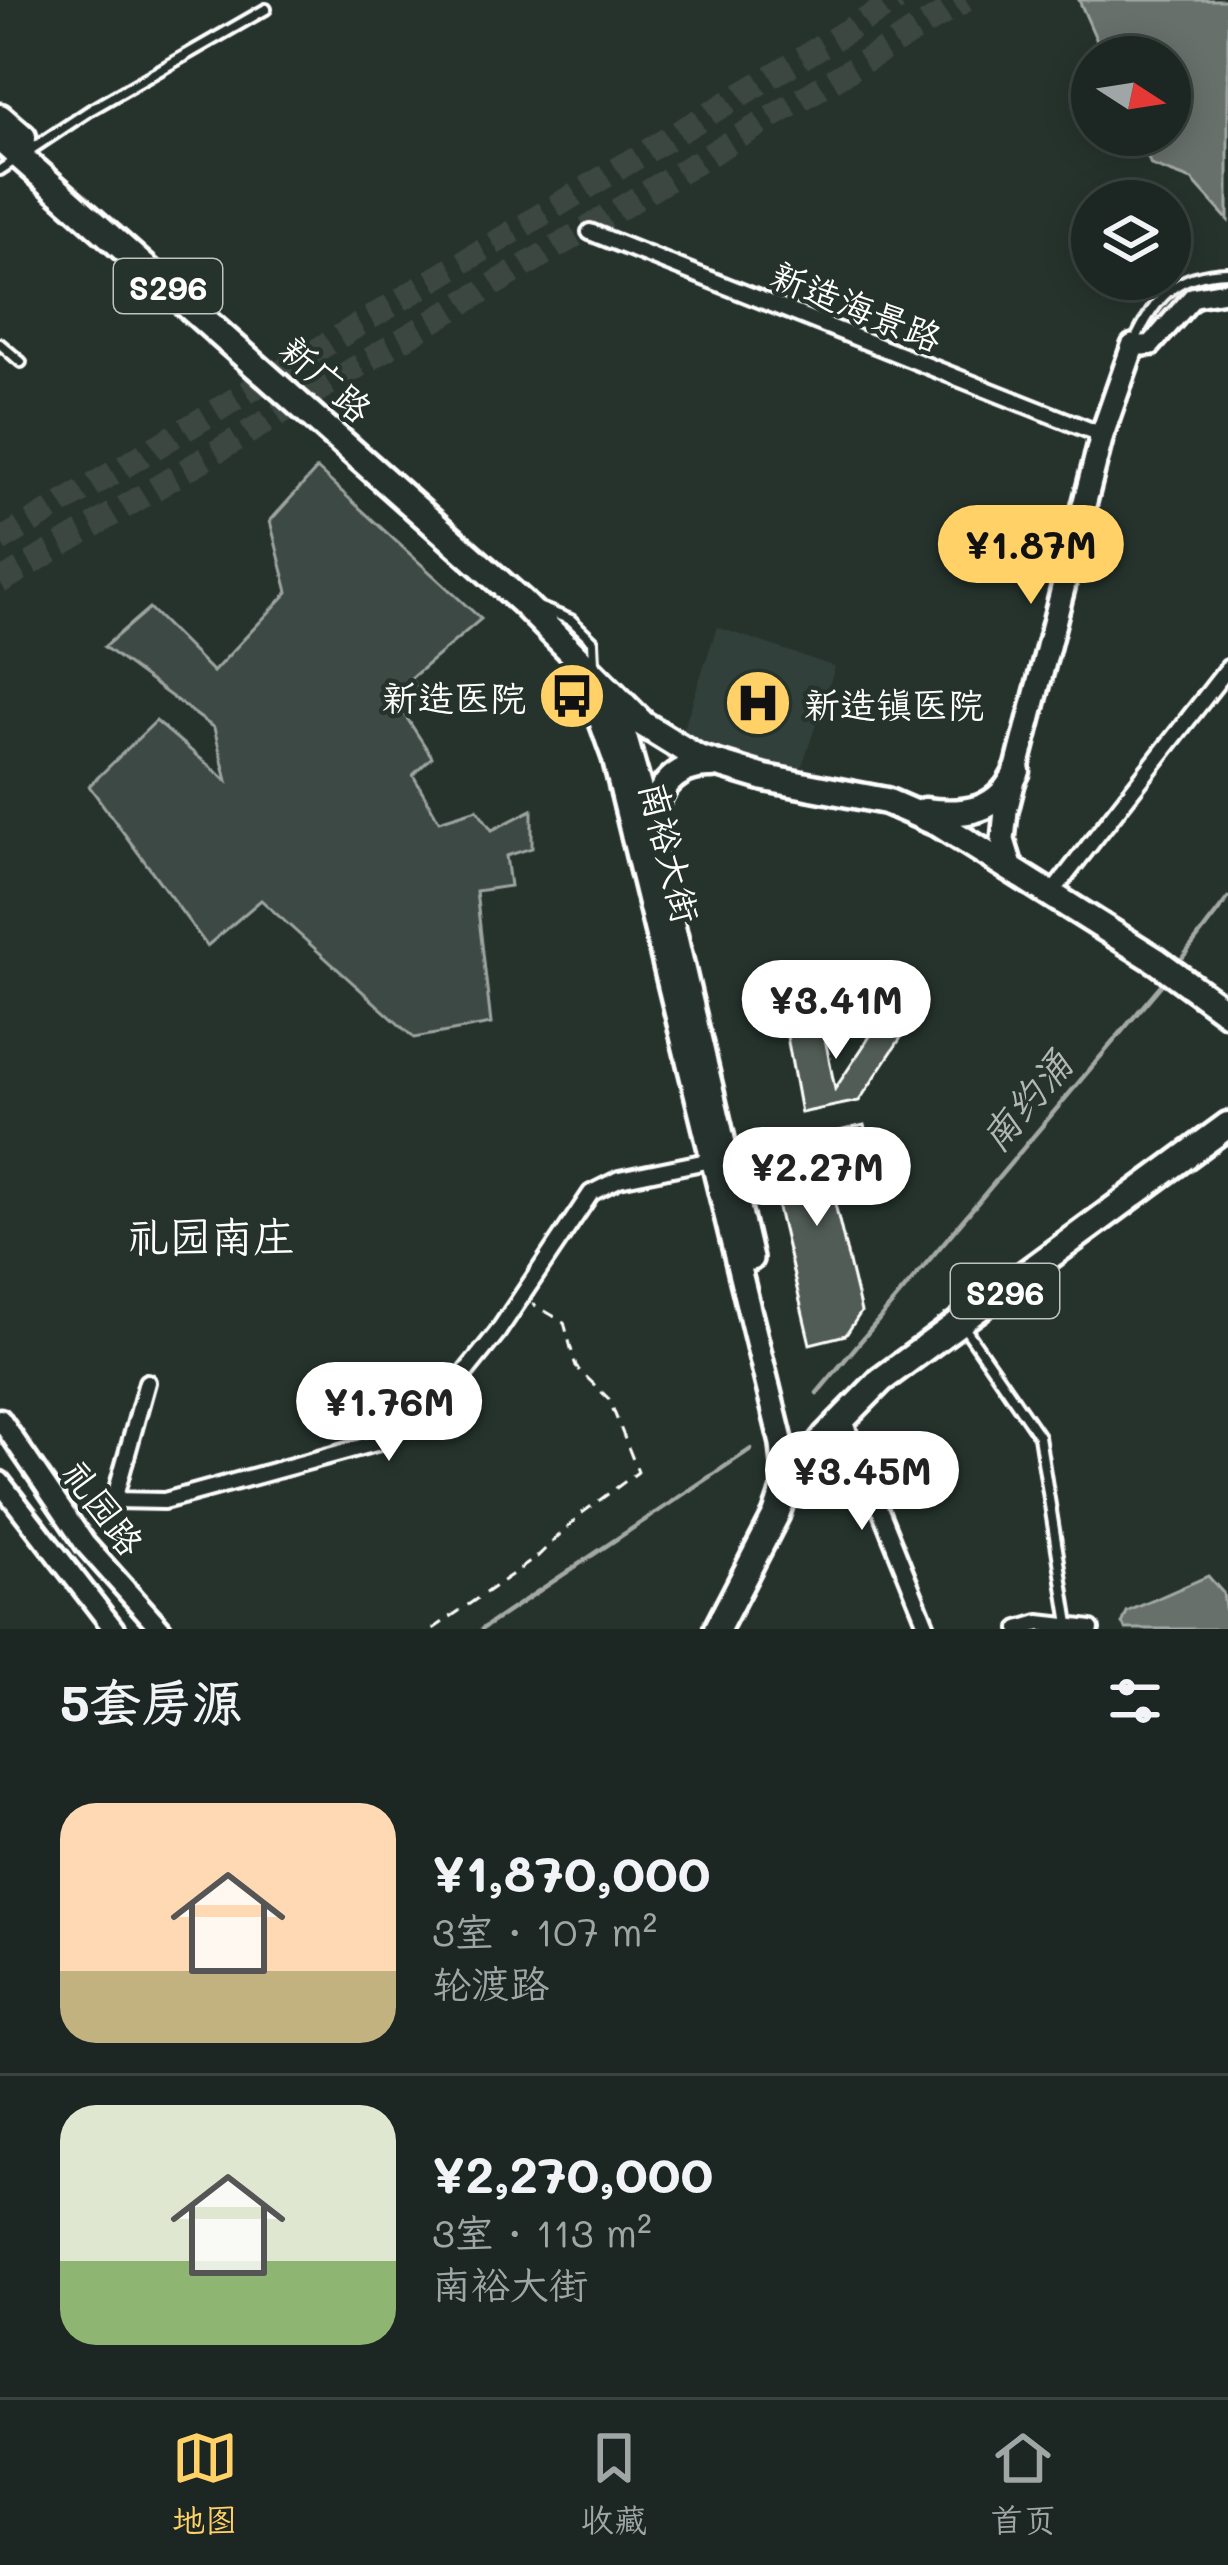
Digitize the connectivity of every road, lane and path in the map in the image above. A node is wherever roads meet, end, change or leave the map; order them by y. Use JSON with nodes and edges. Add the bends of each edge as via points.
{"nodes":[{"id":1,"x":266,"y":9,"type":"dead end"},
{"id":2,"x":0,"y":117,"type":"edge"},
{"id":3,"x":0,"y":139,"type":"edge"},
{"id":4,"x":11,"y":164,"type":"edge"},
{"id":5,"x":590,"y":232,"type":"dead end"},
{"id":6,"x":1228,"y":262,"type":"edge"},
{"id":7,"x":1223,"y":272,"type":"edge"},
{"id":8,"x":1228,"y":291,"type":"edge"},
{"id":9,"x":0,"y":344,"type":"edge"},
{"id":10,"x":1133,"y":346,"type":"junction"},
{"id":11,"x":21,"y":362,"type":"dead end"},
{"id":12,"x":1102,"y":435,"type":"junction"},
{"id":13,"x":587,"y":667,"type":"junction"},
{"id":14,"x":1228,"y":668,"type":"edge"},
{"id":15,"x":720,"y":765,"type":"junction"},
{"id":16,"x":1018,"y":771,"type":"junction"},
{"id":17,"x":905,"y":808,"type":"junction"},
{"id":18,"x":650,"y":829,"type":"junction"},
{"id":19,"x":1011,"y":866,"type":"junction"},
{"id":20,"x":1052,"y":893,"type":"junction"},
{"id":21,"x":1228,"y":1012,"type":"edge"},
{"id":22,"x":1228,"y":1125,"type":"edge"},
{"id":23,"x":712,"y":1160,"type":"junction"},
{"id":24,"x":520,"y":1298,"type":"junction"},
{"id":25,"x":961,"y":1322,"type":"junction"},
{"id":26,"x":147,"y":1382,"type":"dead end"},
{"id":27,"x":843,"y":1418,"type":"junction"},
{"id":28,"x":0,"y":1419,"type":"edge"},
{"id":29,"x":791,"y":1478,"type":"junction"},
{"id":30,"x":0,"y":1482,"type":"edge"},
{"id":31,"x":1069,"y":1624,"type":"junction"},
{"id":32,"x":114,"y":1629,"type":"edge"},
{"id":33,"x":161,"y":1629,"type":"edge"},
{"id":34,"x":433,"y":1629,"type":"edge"},
{"id":35,"x":717,"y":1629,"type":"edge"},
{"id":36,"x":735,"y":1629,"type":"edge"},
{"id":37,"x":928,"y":1629,"type":"edge"},
{"id":38,"x":1018,"y":1629,"type":"edge"},
{"id":39,"x":1090,"y":1629,"type":"edge"}],
"edges":[{"from":1,"to":4,"type":"lane"},
{"from":2,"to":4,"type":"main road","number":"S296","via":[[23,137]]},
{"from":3,"to":4,"type":"main road","number":"S296"},
{"from":4,"to":13,"type":"main road","name":"新广路","number":"S296","via":[[522,602]]},
{"from":5,"to":12,"type":"street","name":"新造海景路"},
{"from":6,"to":7,"type":"lane"},
{"from":7,"to":10,"type":"lane","via":[[1180,280],[1164,292]]},
{"from":8,"to":10,"type":"street","via":[[1192,297],[1151,345]]},
{"from":9,"to":11,"type":"lane"},
{"from":10,"to":12,"type":"main road"},
{"from":12,"to":16,"type":"main road"},
{"from":13,"to":15,"type":"main road","name":"新广路","number":"S296","via":[[643,724]]},
{"from":13,"to":18,"type":"main road","name":"南裕大街","via":[[617,713]]},
{"from":13,"to":23,"type":"main road","name":"南裕大街"},
{"from":14,"to":20,"type":"street"},
{"from":15,"to":17,"type":"main road","name":"新广路","number":"S296"},
{"from":15,"to":18,"type":"main road","via":[[676,774],[658,795]]},
{"from":16,"to":17,"type":"main road","via":[[1003,796],[976,811]]},
{"from":16,"to":19,"type":"main road","via":[[1003,832]]},
{"from":17,"to":19,"type":"main road","name":"新广路","number":"S296"},
{"from":18,"to":29,"type":"main road","name":"南裕大街"},
{"from":19,"to":20,"type":"main road","name":"新广路","number":"S296"},
{"from":20,"to":21,"type":"main road","name":"新广路","number":"S296"},
{"from":22,"to":25,"type":"main road","number":"S296"},
{"from":23,"to":24,"type":"street","via":[[619,1178],[591,1193]]},
{"from":23,"to":29,"type":"main road","name":"南裕大街"},
{"from":24,"to":26,"type":"street","via":[[440,1406],[376,1442],[164,1501],[114,1500]]},
{"from":24,"to":34,"type":"path","via":[[564,1322],[576,1367],[609,1399],[638,1472],[536,1558]]},
{"from":25,"to":27,"type":"main road","number":"S296"},
{"from":25,"to":31,"type":"lane","via":[[1039,1436]]},
{"from":27,"to":29,"type":"main road","number":"S296"},
{"from":27,"to":37,"type":"street"},
{"from":28,"to":33,"type":"street","name":"礼园路","via":[[86,1544]]},
{"from":29,"to":35,"type":"main road","number":"S296"},
{"from":29,"to":36,"type":"main road","number":"S296","via":[[775,1549]]},
{"from":30,"to":32,"type":"street","name":"礼园路"},
{"from":31,"to":38,"type":"street"},
{"from":31,"to":39,"type":"street"}]}
